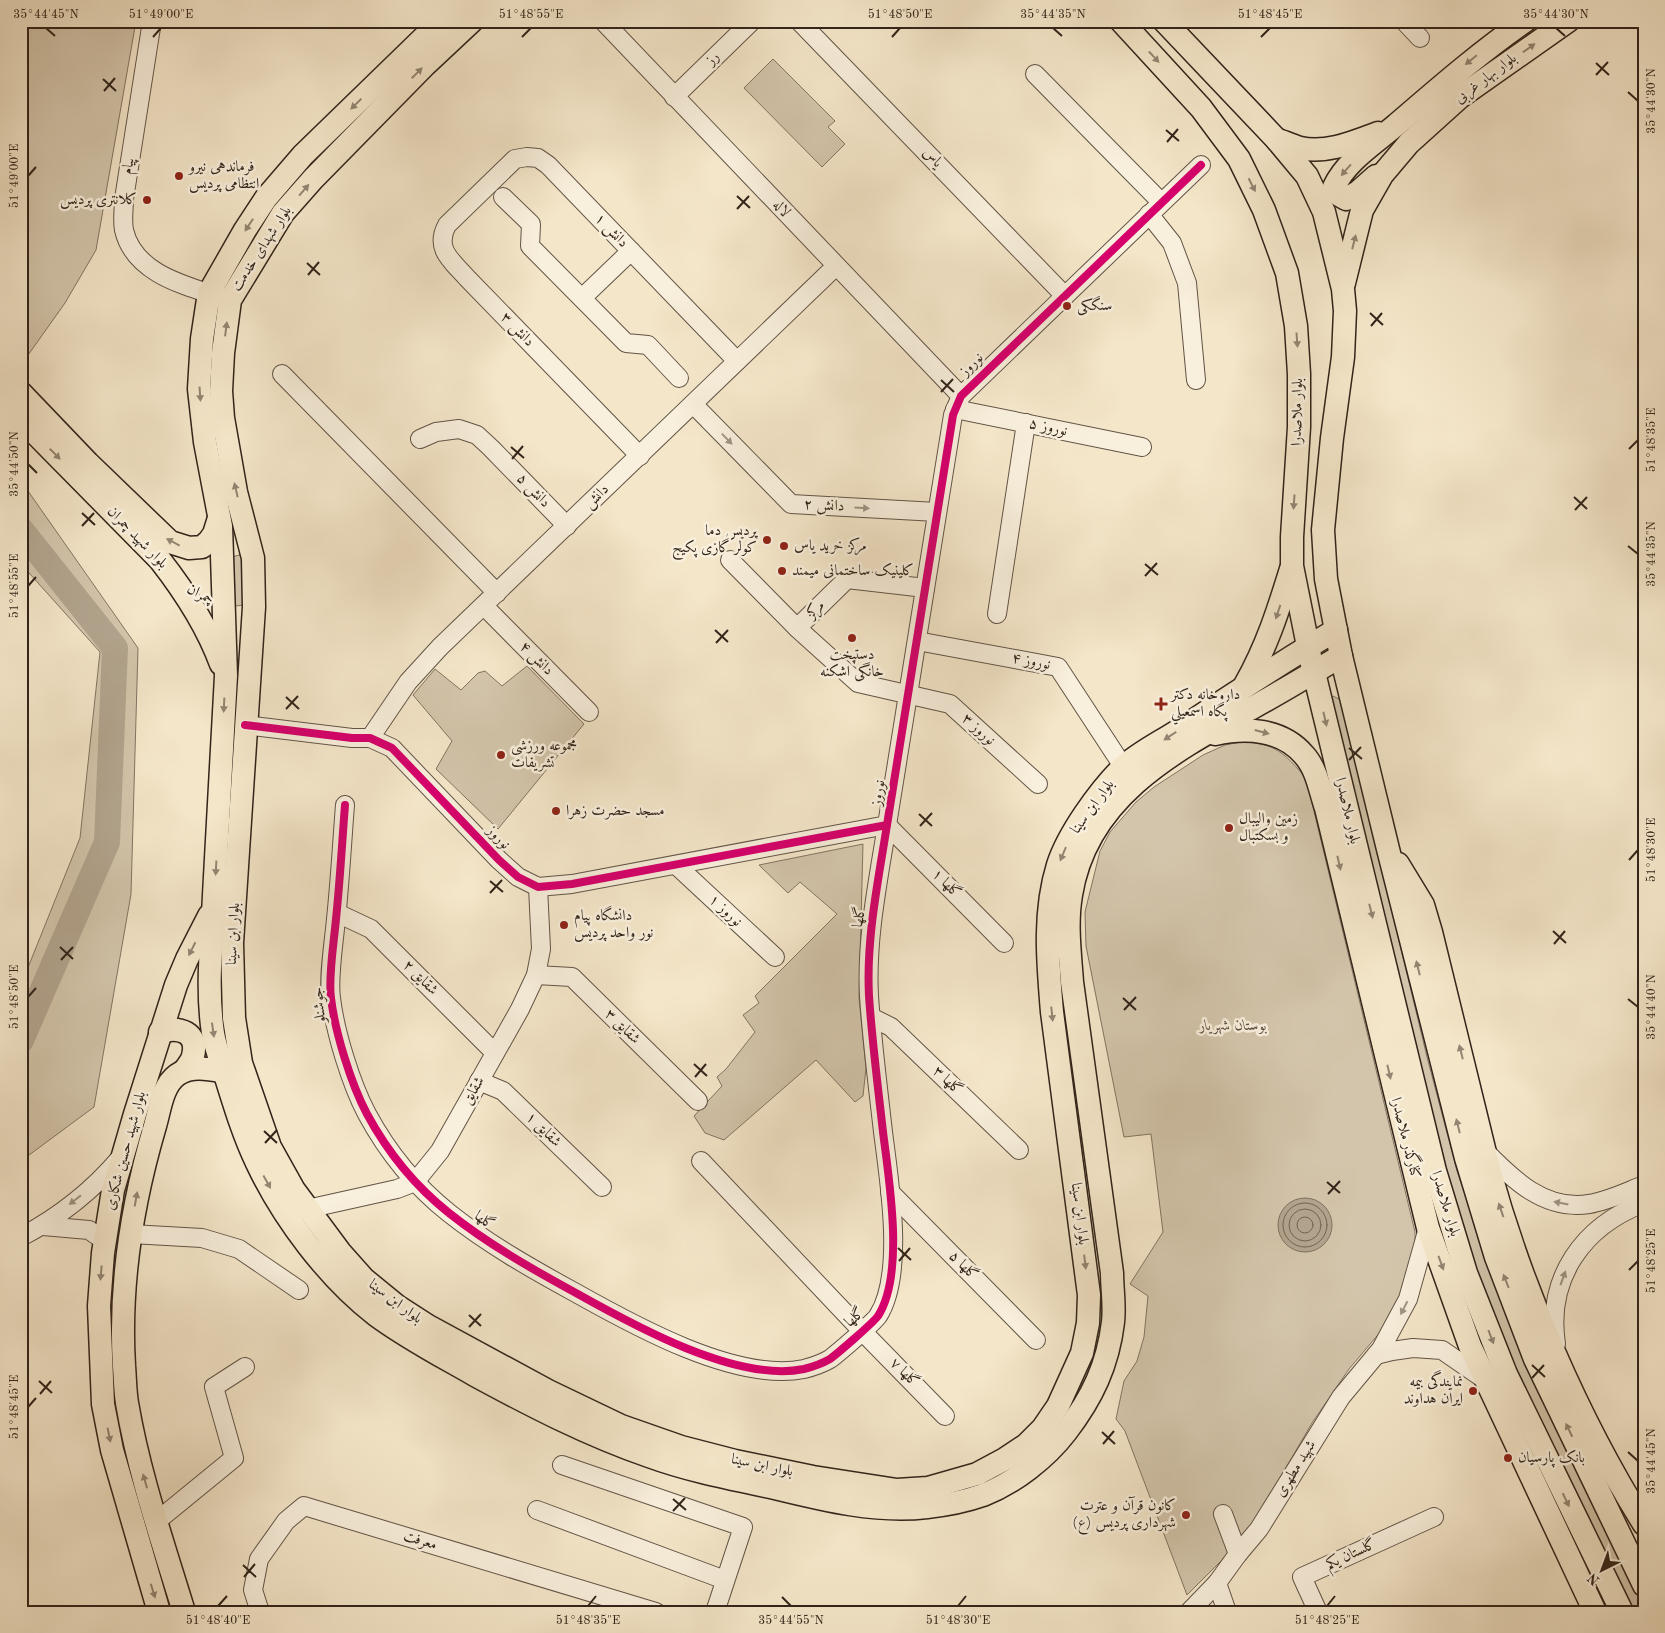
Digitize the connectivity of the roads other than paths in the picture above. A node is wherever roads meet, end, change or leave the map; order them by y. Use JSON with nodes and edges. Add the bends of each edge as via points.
{"nodes":[{"id":1,"x":152,"y":21,"type":"edge"},
{"id":2,"x":441,"y":21,"type":"edge"},
{"id":3,"x":472,"y":21,"type":"edge"},
{"id":4,"x":602,"y":21,"type":"edge"},
{"id":5,"x":752,"y":21,"type":"edge"},
{"id":6,"x":799,"y":21,"type":"edge"},
{"id":7,"x":1121,"y":21,"type":"edge"},
{"id":8,"x":1164,"y":21,"type":"edge"},
{"id":9,"x":1404,"y":21,"type":"edge"},
{"id":10,"x":1524,"y":21,"type":"edge"},
{"id":11,"x":1568,"y":21,"type":"edge"},
{"id":12,"x":1420,"y":38,"type":"dead end"},
{"id":13,"x":1035,"y":74,"type":"dead end"},
{"id":14,"x":674,"y":97,"type":"junction"},
{"id":15,"x":1395,"y":126,"type":"junction"},
{"id":16,"x":1277,"y":140,"type":"junction"},
{"id":17,"x":1404,"y":149,"type":"junction"},
{"id":18,"x":1200,"y":165,"type":"dead end"},
{"id":19,"x":476,"y":197,"type":"joint"},
{"id":20,"x":503,"y":197,"type":"dead end"},
{"id":21,"x":1155,"y":208,"type":"junction"},
{"id":22,"x":631,"y":251,"type":"junction"},
{"id":23,"x":836,"y":266,"type":"junction"},
{"id":24,"x":1343,"y":289,"type":"junction"},
{"id":25,"x":1064,"y":295,"type":"junction"},
{"id":26,"x":220,"y":297,"type":"junction"},
{"id":27,"x":582,"y":298,"type":"junction"},
{"id":28,"x":737,"y":361,"type":"junction"},
{"id":29,"x":282,"y":374,"type":"dead end"},
{"id":30,"x":679,"y":378,"type":"dead end"},
{"id":31,"x":1196,"y":380,"type":"dead end"},
{"id":32,"x":21,"y":394,"type":"edge"},
{"id":33,"x":958,"y":402,"type":"junction"},
{"id":34,"x":693,"y":404,"type":"junction"},
{"id":35,"x":21,"y":419,"type":"edge"},
{"id":36,"x":1026,"y":423,"type":"junction"},
{"id":37,"x":420,"y":439,"type":"dead end"},
{"id":38,"x":1142,"y":447,"type":"dead end"},
{"id":39,"x":640,"y":456,"type":"junction"},
{"id":40,"x":938,"y":512,"type":"junction"},
{"id":41,"x":220,"y":521,"type":"junction"},
{"id":42,"x":567,"y":526,"type":"junction"},
{"id":43,"x":245,"y":527,"type":"junction"},
{"id":44,"x":228,"y":553,"type":"junction"},
{"id":45,"x":730,"y":560,"type":"dead end"},
{"id":46,"x":1292,"y":566,"type":"junction"},
{"id":47,"x":178,"y":583,"type":"junction"},
{"id":48,"x":926,"y":588,"type":"junction"},
{"id":49,"x":497,"y":593,"type":"junction"},
{"id":50,"x":223,"y":606,"type":"junction"},
{"id":51,"x":484,"y":606,"type":"junction"},
{"id":52,"x":254,"y":607,"type":"junction"},
{"id":53,"x":997,"y":614,"type":"dead end"},
{"id":54,"x":797,"y":628,"type":"junction"},
{"id":55,"x":1336,"y":630,"type":"junction"},
{"id":56,"x":917,"y":641,"type":"junction"},
{"id":57,"x":1308,"y":647,"type":"junction"},
{"id":58,"x":1341,"y":656,"type":"junction"},
{"id":59,"x":1279,"y":665,"type":"junction"},
{"id":60,"x":1315,"y":672,"type":"junction"},
{"id":61,"x":226,"y":676,"type":"junction"},
{"id":62,"x":1249,"y":683,"type":"junction"},
{"id":63,"x":1294,"y":685,"type":"junction"},
{"id":64,"x":908,"y":695,"type":"junction"},
{"id":65,"x":589,"y":712,"type":"dead end"},
{"id":66,"x":245,"y":725,"type":"junction"},
{"id":67,"x":370,"y":738,"type":"junction"},
{"id":68,"x":1198,"y":738,"type":"junction"},
{"id":69,"x":1129,"y":775,"type":"junction"},
{"id":70,"x":1038,"y":784,"type":"dead end"},
{"id":71,"x":345,"y":805,"type":"dead end"},
{"id":72,"x":887,"y":825,"type":"junction"},
{"id":73,"x":1388,"y":849,"type":"junction"},
{"id":74,"x":676,"y":865,"type":"junction"},
{"id":75,"x":538,"y":887,"type":"junction"},
{"id":76,"x":1355,"y":888,"type":"junction"},
{"id":77,"x":214,"y":906,"type":"junction"},
{"id":78,"x":337,"y":913,"type":"junction"},
{"id":79,"x":1004,"y":943,"type":"dead end"},
{"id":80,"x":775,"y":957,"type":"dead end"},
{"id":81,"x":536,"y":975,"type":"junction"},
{"id":82,"x":1448,"y":999,"type":"junction"},
{"id":83,"x":871,"y":1017,"type":"junction"},
{"id":84,"x":160,"y":1032,"type":"junction"},
{"id":85,"x":1392,"y":1038,"type":"junction"},
{"id":86,"x":495,"y":1053,"type":"junction"},
{"id":87,"x":1441,"y":1063,"type":"junction"},
{"id":88,"x":233,"y":1068,"type":"junction"},
{"id":89,"x":185,"y":1070,"type":"junction"},
{"id":90,"x":479,"y":1081,"type":"junction"},
{"id":91,"x":698,"y":1101,"type":"dead end"},
{"id":92,"x":1019,"y":1150,"type":"dead end"},
{"id":93,"x":1484,"y":1150,"type":"junction"},
{"id":94,"x":123,"y":1155,"type":"junction"},
{"id":95,"x":701,"y":1161,"type":"dead end"},
{"id":96,"x":415,"y":1182,"type":"junction"},
{"id":97,"x":1644,"y":1185,"type":"edge"},
{"id":98,"x":602,"y":1187,"type":"dead end"},
{"id":99,"x":890,"y":1192,"type":"junction"},
{"id":100,"x":1644,"y":1204,"type":"edge"},
{"id":101,"x":307,"y":1209,"type":"junction"},
{"id":102,"x":43,"y":1226,"type":"junction"},
{"id":103,"x":1428,"y":1228,"type":"junction"},
{"id":104,"x":130,"y":1234,"type":"junction"},
{"id":105,"x":21,"y":1237,"type":"edge"},
{"id":106,"x":105,"y":1241,"type":"junction"},
{"id":107,"x":299,"y":1290,"type":"dead end"},
{"id":108,"x":862,"y":1331,"type":"junction"},
{"id":109,"x":1036,"y":1340,"type":"dead end"},
{"id":110,"x":1376,"y":1355,"type":"junction"},
{"id":111,"x":1558,"y":1360,"type":"junction"},
{"id":112,"x":245,"y":1366,"type":"dead end"},
{"id":113,"x":1487,"y":1382,"type":"junction"},
{"id":114,"x":1579,"y":1406,"type":"junction"},
{"id":115,"x":945,"y":1416,"type":"dead end"},
{"id":116,"x":562,"y":1465,"type":"dead end"},
{"id":117,"x":537,"y":1510,"type":"dead end"},
{"id":118,"x":1223,"y":1514,"type":"dead end"},
{"id":119,"x":1434,"y":1517,"type":"dead end"},
{"id":120,"x":157,"y":1521,"type":"junction"},
{"id":121,"x":1644,"y":1524,"type":"edge"},
{"id":122,"x":1619,"y":1535,"type":"junction"},
{"id":123,"x":1238,"y":1554,"type":"junction"},
{"id":124,"x":1644,"y":1566,"type":"edge"},
{"id":125,"x":725,"y":1580,"type":"junction"},
{"id":126,"x":1217,"y":1583,"type":"junction"},
{"id":127,"x":1644,"y":1585,"type":"edge"},
{"id":128,"x":159,"y":1612,"type":"edge"},
{"id":129,"x":184,"y":1612,"type":"edge"},
{"id":130,"x":260,"y":1612,"type":"edge"},
{"id":131,"x":656,"y":1612,"type":"edge"},
{"id":132,"x":715,"y":1612,"type":"edge"},
{"id":133,"x":1189,"y":1612,"type":"edge"},
{"id":134,"x":1227,"y":1612,"type":"edge"},
{"id":135,"x":1318,"y":1612,"type":"edge"},
{"id":136,"x":1595,"y":1612,"type":"edge"},
{"id":137,"x":1622,"y":1612,"type":"edge"}],
"edges":[{"from":1,"to":26,"type":"street","name":"پیام","via":[[124,196],[123,228],[129,245],[153,271]]},
{"from":2,"to":26,"type":"main road","name":"بلوار شهدای خدمت","one_way":true,"via":[[297,162],[261,206]]},
{"from":26,"to":3,"type":"main road","name":"بلوار شهدای خدمت","one_way":true,"via":[[307,186]]},
{"from":4,"to":14,"type":"street","name":"لاله"},
{"from":5,"to":14,"type":"street","name":"رز"},
{"from":6,"to":25,"type":"street","name":"یاس"},
{"from":7,"to":46,"type":"main road","name":"بلوار ملاصدرا","one_way":true,"via":[[1201,108],[1238,158],[1264,210],[1287,273],[1296,326],[1300,427]]},
{"from":8,"to":16,"type":"main road","name":"بلوار ملاصدرا"},
{"from":9,"to":12,"type":"street"},
{"from":10,"to":15,"type":"main road","name":"بلوار بهار غربی","one_way":true,"via":[[1491,44]]},
{"from":17,"to":11,"type":"main road","name":"بلوار بهار غربی","one_way":true,"via":[[1460,97]]},
{"from":13,"to":21,"type":"street"},
{"from":14,"to":23,"type":"street","name":"لاله"},
{"from":15,"to":16,"type":"main road","via":[[1352,143],[1321,149],[1301,148]]},
{"from":15,"to":17,"type":"main road","name":"بلوار بهار غربی","one_way":true,"via":[[1363,153],[1334,187],[1346,199],[1358,192]]},
{"from":16,"to":24,"type":"main road","name":"بلوار ملاصدرا","via":[[1307,176],[1324,212]]},
{"from":24,"to":17,"type":"main road","one_way":true,"via":[[1362,210],[1382,175]]},
{"from":18,"to":21,"type":"street","name":"نوروز"},
{"from":19,"to":22,"type":"street","name":"دانش ۱","via":[[515,160],[527,156],[538,158]]},
{"from":19,"to":39,"type":"street","name":"دانش ۳","via":[[441,235],[448,257]]},
{"from":20,"to":27,"type":"street","via":[[531,224],[530,246]]},
{"from":21,"to":25,"type":"street","name":"نوروز"},
{"from":21,"to":31,"type":"street","via":[[1188,283]]},
{"from":22,"to":27,"type":"street"},
{"from":22,"to":28,"type":"street","name":"دانش ۱"},
{"from":23,"to":28,"type":"street","name":"دانش"},
{"from":23,"to":33,"type":"street","name":"لاله"},
{"from":24,"to":55,"type":"main road","name":"بلوار ملاصدرا","via":[[1343,356],[1323,530],[1326,579]]},
{"from":25,"to":33,"type":"street","name":"نوروز"},
{"from":26,"to":41,"type":"main road","name":"بلوار شهدای خدمت","one_way":true,"via":[[202,338],[199,389]]},
{"from":43,"to":26,"type":"main road","name":"بلوار شهدای خدمت","one_way":true,"via":[[223,418]]},
{"from":27,"to":30,"type":"street","via":[[626,343],[648,345]]},
{"from":28,"to":34,"type":"street","name":"دانش"},
{"from":29,"to":49,"type":"street"},
{"from":44,"to":32,"type":"main road","name":"بلوار شهید چمران","one_way":true,"via":[[170,542]]},
{"from":33,"to":36,"type":"street","name":"نوروز ۵"},
{"from":33,"to":40,"type":"street","name":"نوروز"},
{"from":34,"to":39,"type":"street","name":"دانش"},
{"from":34,"to":40,"type":"street","name":"دانش ۲","one_way":true,"via":[[790,504]]},
{"from":35,"to":47,"type":"main road","name":"بلوار شهید چمران","one_way":true,"via":[[160,560]]},
{"from":36,"to":38,"type":"street","name":"نوروز ۵"},
{"from":36,"to":53,"type":"street"},
{"from":37,"to":42,"type":"street","name":"دانش ۵","via":[[436,432],[459,429],[477,435]]},
{"from":39,"to":42,"type":"street","name":"دانش"},
{"from":40,"to":48,"type":"street","name":"نوروز"},
{"from":41,"to":43,"type":"main road","via":[[224,534],[232,541],[238,540]]},
{"from":41,"to":44,"type":"main road","via":[[209,541]]},
{"from":42,"to":49,"type":"street","name":"دانش"},
{"from":43,"to":44,"type":"main road","name":"بلوار شهدای خدمت"},
{"from":44,"to":50,"type":"main road","name":"بلوار ابن سینا"},
{"from":44,"to":52,"type":"main road","name":"بلوار شهدای خدمت"},
{"from":45,"to":54,"type":"street","name":"مرکز"},
{"from":46,"to":57,"type":"main road","name":"بلوار ملاصدرا"},
{"from":46,"to":62,"type":"main road","one_way":true,"via":[[1272,630]]},
{"from":47,"to":50,"type":"main road","name":"چمران","via":[[200,598]]},
{"from":47,"to":61,"type":"main road","name":"بلوار شهید چمران","via":[[210,636]]},
{"from":48,"to":54,"type":"street","name":"مرکز","via":[[847,579]]},
{"from":48,"to":56,"type":"street","name":"نوروز"},
{"from":49,"to":51,"type":"street","name":"دانش"},
{"from":50,"to":52,"type":"main road","name":"چمران","via":[[240,612]]},
{"from":50,"to":61,"type":"main road","name":"بلوار ابن سینا"},
{"from":51,"to":65,"type":"street","name":"دانش ۴"},
{"from":51,"to":67,"type":"street","name":"دانش","via":[[408,682]]},
{"from":52,"to":66,"type":"main road","name":"بلوار ابن سینا"},
{"from":54,"to":64,"type":"street","name":"نوروز ۳","via":[[858,684]]},
{"from":55,"to":57,"type":"main road","name":"بلوار ابن سینا"},
{"from":55,"to":58,"type":"main road","name":"بلوار ملاصدرا"},
{"from":56,"to":64,"type":"street","name":"نوروز"},
{"from":56,"to":69,"type":"street","name":"نوروز ۴","via":[[1058,667]]},
{"from":57,"to":59,"type":"main road","name":"بلوار ابن سینا"},
{"from":57,"to":60,"type":"main road","name":"بلوار ملاصدرا"},
{"from":58,"to":60,"type":"main road","name":"بلوار ابن سینا"},
{"from":58,"to":73,"type":"main road","name":"بلوار ملاصدرا"},
{"from":59,"to":62,"type":"main road","name":"بلوار ابن سینا"},
{"from":59,"to":63,"type":"main road","via":[[1291,661],[1300,668]]},
{"from":60,"to":63,"type":"main road","name":"بلوار ابن سینا"},
{"from":60,"to":76,"type":"main road","name":"بلوار ملاصدرا","one_way":true},
{"from":61,"to":77,"type":"main road","name":"بلوار ابن سینا","one_way":true},
{"from":62,"to":69,"type":"main road","name":"بلوار ابن سینا","one_way":true},
{"from":63,"to":68,"type":"main road","name":"بلوار ابن سینا"},
{"from":64,"to":70,"type":"street","name":"نوروز ۳","via":[[950,704]]},
{"from":64,"to":72,"type":"street","name":"نوروز"},
{"from":66,"to":67,"type":"street","name":"نوروز"},
{"from":66,"to":88,"type":"main road","name":"بلوار ابن سینا","via":[[232,951]]},
{"from":67,"to":75,"type":"street","name":"نوروز","via":[[392,748],[499,860],[518,877]]},
{"from":68,"to":69,"type":"main road","name":"بلوار ابن سینا","via":[[1155,766]]},
{"from":68,"to":76,"type":"main road","one_way":true,"via":[[1249,729],[1276,736],[1304,755],[1314,770]]},
{"from":88,"to":69,"type":"main road","name":"بلوار ابن سینا","one_way":true,"via":[[238,1119],[257,1164],[299,1232],[337,1279],[375,1314],[481,1378],[575,1427],[654,1458],[812,1497],[893,1509],[926,1507],[985,1494],[1012,1480],[1054,1448],[1093,1392],[1109,1344],[1114,1318],[1112,1273],[1072,982],[1068,920],[1076,871],[1098,825],[1118,800]]},
{"from":69,"to":101,"type":"main road","name":"بلوار ابن سینا","one_way":true,"via":[[1072,832],[1058,865],[1050,896],[1047,935],[1052,1012],[1089,1295],[1088,1323],[1082,1353],[1058,1406],[1044,1428],[1026,1445],[991,1467],[928,1488],[897,1490],[773,1470],[650,1437],[548,1392],[397,1306],[364,1279]]},
{"from":71,"to":78,"type":"street","name":"جوشنلو"},
{"from":72,"to":74,"type":"street","name":"نوروز"},
{"from":72,"to":79,"type":"street","name":"گلها ۱"},
{"from":72,"to":83,"type":"street","name":"گلها","via":[[870,941]]},
{"from":73,"to":82,"type":"main road","via":[[1424,905]]},
{"from":87,"to":73,"type":"main road","name":"بلوار ملاصدرا","one_way":true},
{"from":74,"to":75,"type":"street","name":"نوروز"},
{"from":74,"to":80,"type":"street","name":"نوروز ۱"},
{"from":75,"to":81,"type":"street","name":"شقایق","via":[[541,949]]},
{"from":76,"to":85,"type":"main road","name":"بلوار ملاصدرا","one_way":true},
{"from":77,"to":84,"type":"main road","name":"بلوار شهید حسین شکاری","one_way":true,"via":[[187,959]]},
{"from":77,"to":88,"type":"main road","name":"بلوار ابن سینا","one_way":true,"via":[[209,968],[210,1014],[214,1038]]},
{"from":78,"to":86,"type":"street","name":"شقایق ۲","via":[[371,930]]},
{"from":78,"to":96,"type":"street","name":"جوشنلو","via":[[330,994],[338,1034],[365,1111]]},
{"from":81,"to":86,"type":"street","name":"شقایق"},
{"from":81,"to":91,"type":"street","name":"شقایق ۳","via":[[572,977]]},
{"from":82,"to":87,"type":"main road"},
{"from":93,"to":82,"type":"main road","one_way":true},
{"from":83,"to":92,"type":"street","name":"گلها ۳","via":[[891,1027]]},
{"from":83,"to":99,"type":"street","name":"گلها"},
{"from":84,"to":89,"type":"main road","via":[[180,1029],[190,1036],[195,1046],[193,1058]]},
{"from":84,"to":94,"type":"main road","name":"بلوار شهید حسین شکاری"},
{"from":85,"to":103,"type":"main road","name":"کنارگذر ملاصدرا","one_way":true},
{"from":85,"to":137,"type":"main road","name":"بلوار ملاصدرا","one_way":true,"via":[[1466,1273],[1506,1374]]},
{"from":86,"to":90,"type":"street","name":"شقایق"},
{"from":122,"to":87,"type":"main road","name":"بلوار ملاصدرا","one_way":true,"via":[[1535,1359],[1496,1257]]},
{"from":88,"to":89,"type":"main road"},
{"from":88,"to":101,"type":"main road","name":"بلوار ابن سینا","via":[[270,1147]]},
{"from":104,"to":89,"type":"main road","name":"بلوار شهید حسین شکاری","one_way":true,"via":[[162,1098],[169,1084]]},
{"from":90,"to":96,"type":"street","name":"شقایق","via":[[440,1151]]},
{"from":90,"to":98,"type":"street","name":"شقایق ۱","via":[[503,1091]]},
{"from":97,"to":93,"type":"street","one_way":true,"via":[[1590,1204],[1559,1203],[1532,1192],[1509,1176]]},
{"from":111,"to":93,"type":"main road","one_way":true,"via":[[1499,1204]]},
{"from":94,"to":102,"type":"street","one_way":true,"via":[[102,1180]]},
{"from":94,"to":106,"type":"main road","name":"بلوار شهید حسین شکاری","via":[[113,1190]]},
{"from":95,"to":108,"type":"street","name":"گلها ۷"},
{"from":96,"to":101,"type":"street"},
{"from":96,"to":108,"type":"street","name":"گلها","via":[[447,1212],[534,1270],[693,1352],[758,1368],[780,1371],[804,1369],[829,1360]]},
{"from":99,"to":108,"type":"street","name":"گلها","via":[[892,1259],[889,1290],[878,1317]]},
{"from":99,"to":109,"type":"street","name":"گلها ۵"},
{"from":111,"to":100,"type":"street","one_way":true,"via":[[1554,1311],[1566,1269],[1588,1239],[1614,1218]]},
{"from":102,"to":105,"type":"street"},
{"from":102,"to":106,"type":"street","via":[[89,1230]]},
{"from":103,"to":110,"type":"street","name":"شهید مطهری","one_way":true,"via":[[1408,1299]]},
{"from":103,"to":113,"type":"main road","name":"کنارگذر ملاصدرا","one_way":true,"via":[[1470,1346]]},
{"from":104,"to":107,"type":"street","via":[[202,1238],[239,1249]]},
{"from":120,"to":104,"type":"main road","name":"بلوار شهید حسین شکاری","one_way":true,"via":[[135,1445],[127,1401],[123,1307]]},
{"from":106,"to":128,"type":"main road","name":"بلوار شهید حسین شکاری","one_way":true,"via":[[99,1306],[103,1404],[112,1450]]},
{"from":108,"to":115,"type":"street","name":"گلها ۷"},
{"from":110,"to":113,"type":"street","via":[[1413,1348],[1442,1350]]},
{"from":110,"to":123,"type":"street","name":"شهید مطهری","via":[[1341,1397],[1260,1529]]},
{"from":111,"to":114,"type":"main road"},
{"from":112,"to":120,"type":"street","via":[[214,1387],[234,1458]]},
{"from":113,"to":136,"type":"main road","name":"کنارگذر ملاصدرا"},
{"from":114,"to":121,"type":"main road"},
{"from":114,"to":122,"type":"main road"},
{"from":116,"to":125,"type":"street","via":[[743,1527]]},
{"from":117,"to":125,"type":"street"},
{"from":118,"to":123,"type":"street"},
{"from":119,"to":135,"type":"street","name":"گلستان یکم","via":[[1302,1578]]},
{"from":120,"to":129,"type":"main road","name":"بلوار شهید حسین شکاری"},
{"from":122,"to":124,"type":"main road"},
{"from":122,"to":127,"type":"main road","name":"بلوار ملاصدرا"},
{"from":123,"to":126,"type":"street","name":"شهید مطهری"},
{"from":125,"to":132,"type":"street"},
{"from":126,"to":133,"type":"street","name":"شهید مطهری"},
{"from":126,"to":134,"type":"street"},
{"from":130,"to":131,"type":"street","name":"معرفت","via":[[252,1590],[259,1559],[286,1521],[304,1506]]}]}
